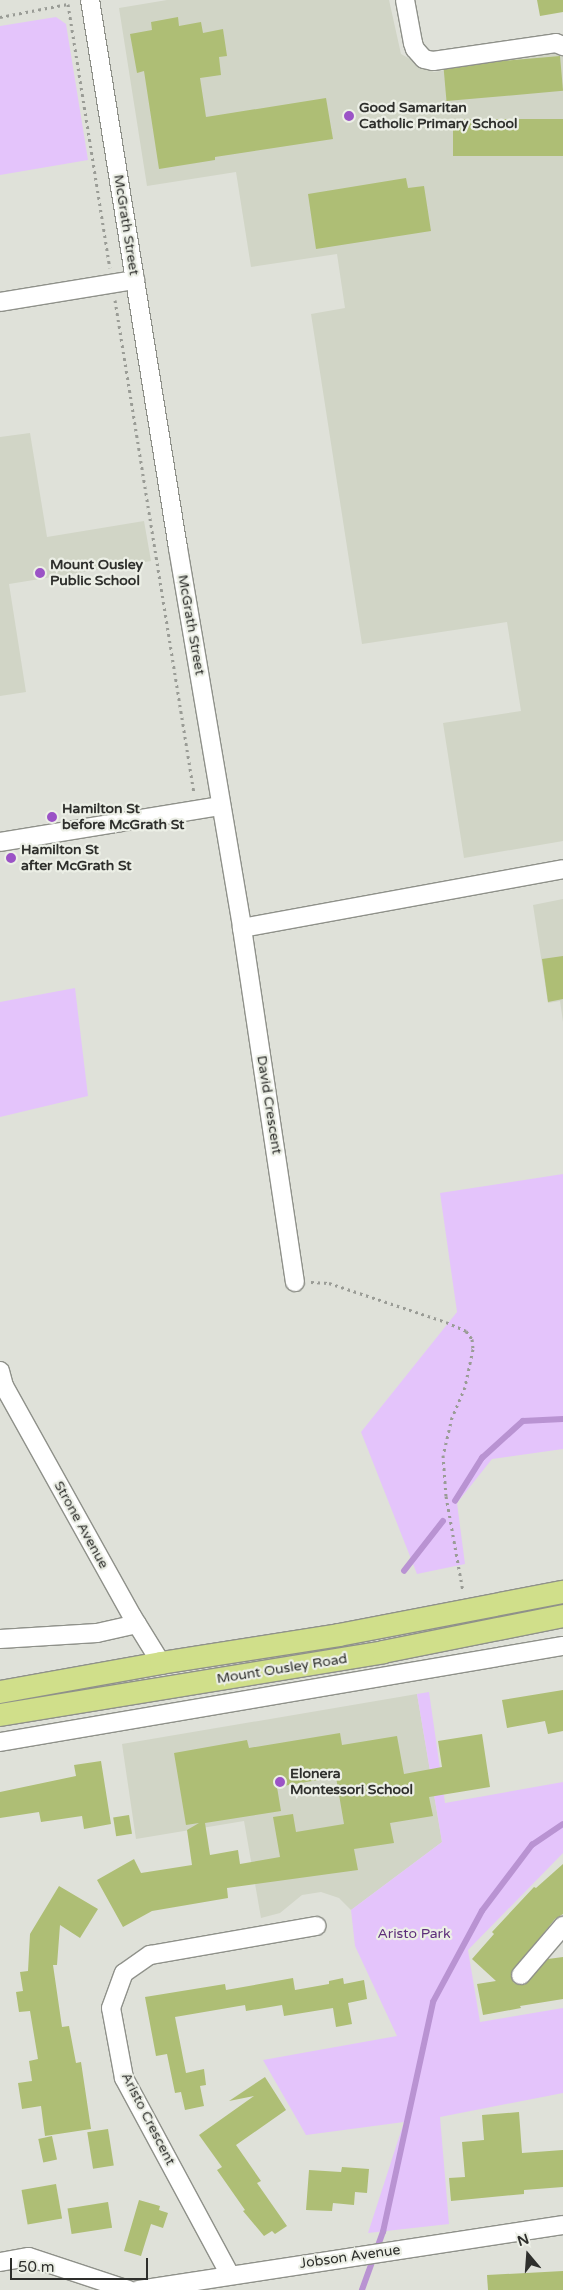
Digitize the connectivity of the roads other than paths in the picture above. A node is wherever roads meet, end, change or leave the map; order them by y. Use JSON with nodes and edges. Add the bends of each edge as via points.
{"nodes":[{"id":1,"x":90,"y":0,"type":"edge"},
{"id":2,"x":405,"y":0,"type":"edge"},
{"id":3,"x":563,"y":46,"type":"edge"},
{"id":4,"x":135,"y":280,"type":"junction"},
{"id":5,"x":0,"y":302,"type":"edge"},
{"id":6,"x":221,"y":806,"type":"junction"},
{"id":7,"x":0,"y":842,"type":"edge"},
{"id":8,"x":563,"y":869,"type":"edge"},
{"id":9,"x":242,"y":928,"type":"junction"},
{"id":10,"x":295,"y":1282,"type":"road end"},
{"id":11,"x":1,"y":1381,"type":"edge"},
{"id":12,"x":563,"y":1592,"type":"edge"},
{"id":13,"x":563,"y":1616,"type":"edge"},
{"id":14,"x":137,"y":1624,"type":"junction"},
{"id":15,"x":0,"y":1639,"type":"edge"},
{"id":16,"x":563,"y":1646,"type":"edge"},
{"id":17,"x":161,"y":1663,"type":"junction"},
{"id":18,"x":0,"y":1692,"type":"edge"},
{"id":19,"x":0,"y":1716,"type":"edge"},
{"id":20,"x":0,"y":1742,"type":"edge"},
{"id":21,"x":316,"y":1926,"type":"dead end"},
{"id":22,"x":563,"y":1926,"type":"edge"},
{"id":23,"x":563,"y":1946,"type":"edge"},
{"id":24,"x":543,"y":1950,"type":"junction"},
{"id":25,"x":521,"y":1975,"type":"dead end"},
{"id":26,"x":563,"y":2225,"type":"edge"},
{"id":27,"x":0,"y":2262,"type":"edge"},
{"id":28,"x":230,"y":2274,"type":"junction"},
{"id":29,"x":129,"y":2290,"type":"edge"},
{"id":30,"x":138,"y":2290,"type":"edge"}],
"edges":[{"from":1,"to":4,"type":"street","name":"McGrath Street"},
{"from":2,"to":3,"type":"street","via":[[412,43],[424,59],[433,61],[556,43]]},
{"from":4,"to":5,"type":"street"},
{"from":4,"to":6,"type":"street","name":"McGrath Street"},
{"from":6,"to":7,"type":"street"},
{"from":6,"to":9,"type":"street","name":"McGrath Street"},
{"from":8,"to":9,"type":"street"},
{"from":9,"to":10,"type":"street","name":"David Crescent"},
{"from":11,"to":14,"type":"street","name":"Strone Avenue"},
{"from":12,"to":17,"type":"main road","name":"Mount Ousley Road","via":[[338,1635]]},
{"from":13,"to":19,"type":"main road","name":"Mount Ousley Road","via":[[383,1652]]},
{"from":14,"to":15,"type":"street","via":[[97,1634]]},
{"from":14,"to":17,"type":"street","name":"Strone Avenue"},
{"from":16,"to":20,"type":"street","name":"Mount Ousley Road"},
{"from":17,"to":18,"type":"main road","name":"Mount Ousley Road"},
{"from":21,"to":28,"type":"street","name":"Aristo Crescent","via":[[150,1955],[124,1973],[111,2008],[124,2078]]},
{"from":22,"to":24,"type":"street"},
{"from":23,"to":24,"type":"street"},
{"from":24,"to":25,"type":"street"},
{"from":26,"to":28,"type":"street","name":"Jobson Avenue"},
{"from":27,"to":29,"type":"street","via":[[29,2257]]},
{"from":28,"to":30,"type":"street","name":"Jobson Avenue"}]}
